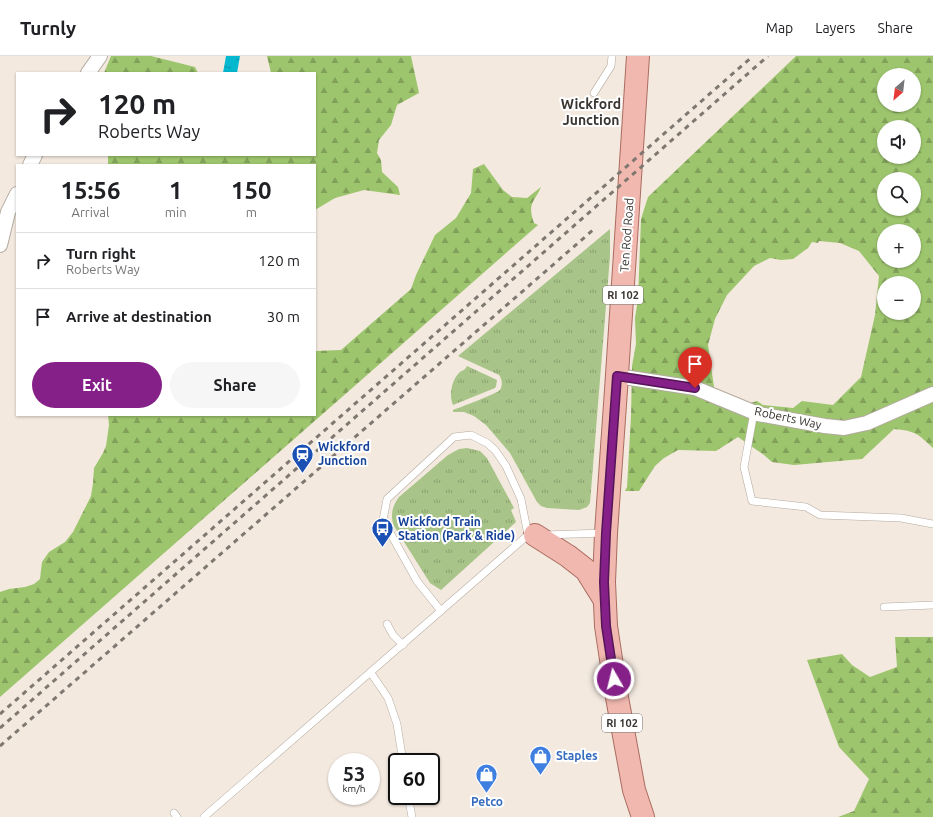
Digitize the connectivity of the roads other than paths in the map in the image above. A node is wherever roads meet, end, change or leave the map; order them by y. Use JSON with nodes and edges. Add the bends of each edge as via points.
{"nodes":[{"id":1,"x":100,"y":56,"type":"edge"},
{"id":2,"x":612,"y":56,"type":"edge"},
{"id":3,"x":638,"y":56,"type":"edge"},
{"id":4,"x":89,"y":72,"type":"edge"},
{"id":5,"x":594,"y":93,"type":"dead end"},
{"id":6,"x":16,"y":196,"type":"edge"},
{"id":7,"x":0,"y":245,"type":"edge"},
{"id":8,"x":617,"y":376,"type":"junction"},
{"id":9,"x":933,"y":394,"type":"edge"},
{"id":10,"x":754,"y":412,"type":"junction"},
{"id":11,"x":933,"y":524,"type":"edge"},
{"id":12,"x":606,"y":533,"type":"junction"},
{"id":13,"x":531,"y":535,"type":"junction"},
{"id":14,"x":605,"y":602,"type":"junction"},
{"id":15,"x":933,"y":605,"type":"edge"},
{"id":16,"x":884,"y":607,"type":"dead end"},
{"id":17,"x":441,"y":611,"type":"junction"},
{"id":18,"x":387,"y":624,"type":"dead end"},
{"id":19,"x":403,"y":645,"type":"junction"},
{"id":20,"x":371,"y":673,"type":"junction"},
{"id":21,"x":402,"y":753,"type":"edge"},
{"id":22,"x":410,"y":805,"type":"edge"},
{"id":23,"x":204,"y":817,"type":"edge"},
{"id":24,"x":412,"y":817,"type":"edge"},
{"id":25,"x":643,"y":817,"type":"edge"}],
"edges":[{"from":1,"to":4,"type":"street"},
{"from":2,"to":5,"type":"lane","via":[[611,66]]},
{"from":3,"to":8,"type":"main road","name":"Ten Rod Road","number":"RI 102"},
{"from":6,"to":7,"type":"street","via":[[8,212]]},
{"from":8,"to":10,"type":"street","name":"Roberts Way","via":[[695,388]]},
{"from":8,"to":12,"type":"main road","name":"Ten Rod Road","number":"RI 102"},
{"from":9,"to":10,"type":"street","name":"Roberts Way","via":[[867,424],[844,428]]},
{"from":10,"to":11,"type":"lane","via":[[744,467],[752,501],[806,508],[820,514],[901,518]]},
{"from":12,"to":13,"type":"lane"},
{"from":12,"to":14,"type":"main road","name":"Ten Rod Road","number":"RI 102"},
{"from":13,"to":14,"type":"main road","via":[[568,556],[586,570]]},
{"from":13,"to":17,"type":"lane"},
{"from":13,"to":17,"type":"lane","via":[[521,499],[506,466],[495,450],[471,435],[454,437],[387,499],[383,520],[417,581]]},
{"from":14,"to":25,"type":"main road","name":"Ten Rod Road","number":"RI 102","via":[[616,692],[634,790]]},
{"from":15,"to":16,"type":"lane"},
{"from":17,"to":19,"type":"lane"},
{"from":18,"to":19,"type":"lane"},
{"from":19,"to":20,"type":"lane"},
{"from":20,"to":21,"type":"lane","via":[[388,698],[397,724]]},
{"from":20,"to":23,"type":"lane"},
{"from":22,"to":24,"type":"lane"}]}
